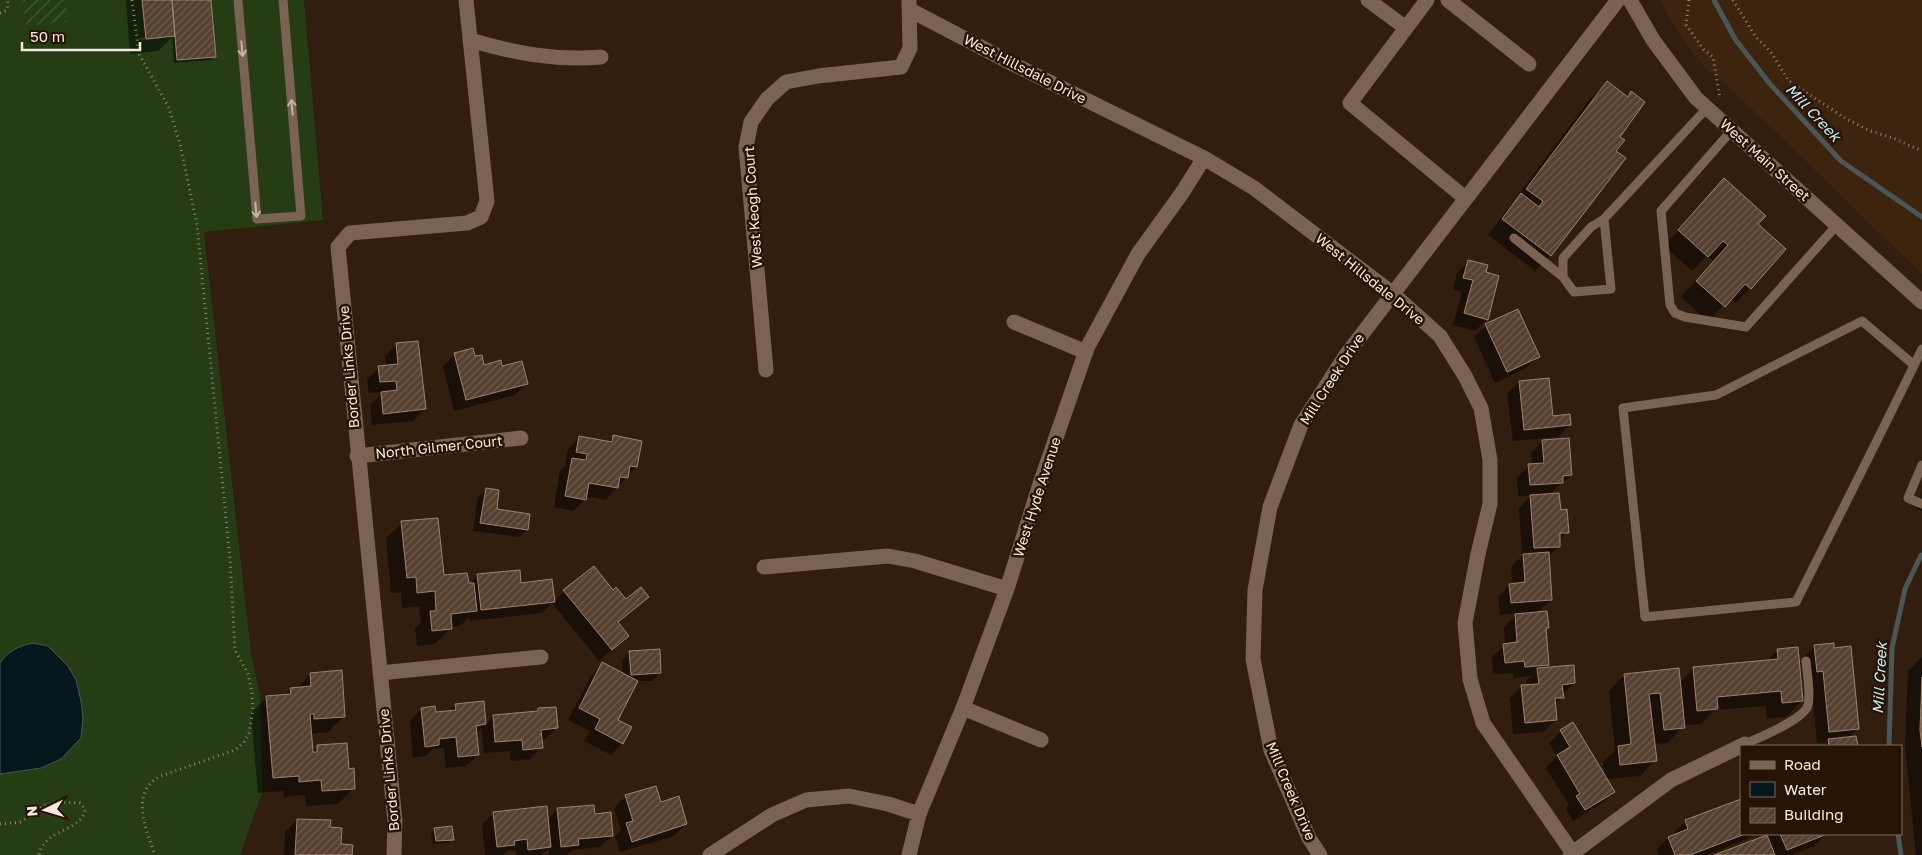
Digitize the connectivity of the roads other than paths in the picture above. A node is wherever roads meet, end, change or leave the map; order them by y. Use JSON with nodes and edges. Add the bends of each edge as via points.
{"nodes":[{"id":1,"x":238,"y":0,"type":"edge"},
{"id":2,"x":283,"y":0,"type":"edge"},
{"id":3,"x":466,"y":0,"type":"edge"},
{"id":4,"x":1368,"y":0,"type":"edge"},
{"id":5,"x":1427,"y":0,"type":"edge"},
{"id":6,"x":1448,"y":0,"type":"edge"},
{"id":7,"x":1618,"y":0,"type":"edge"},
{"id":8,"x":1630,"y":0,"type":"edge"},
{"id":9,"x":909,"y":5,"type":"edge"},
{"id":10,"x":1406,"y":28,"type":"junction"},
{"id":11,"x":470,"y":40,"type":"junction"},
{"id":12,"x":601,"y":57,"type":"dead end"},
{"id":13,"x":1529,"y":64,"type":"dead end"},
{"id":14,"x":1707,"y":108,"type":"junction"},
{"id":15,"x":1732,"y":130,"type":"junction"},
{"id":16,"x":1204,"y":158,"type":"junction"},
{"id":17,"x":1465,"y":198,"type":"junction"},
{"id":18,"x":1604,"y":219,"type":"junction"},
{"id":19,"x":1837,"y":226,"type":"junction"},
{"id":20,"x":1514,"y":238,"type":"dead end"},
{"id":21,"x":1563,"y":277,"type":"junction"},
{"id":22,"x":1392,"y":293,"type":"junction"},
{"id":23,"x":1922,"y":302,"type":"edge"},
{"id":24,"x":1014,"y":322,"type":"dead end"},
{"id":25,"x":1922,"y":349,"type":"edge"},
{"id":26,"x":1086,"y":352,"type":"junction"},
{"id":27,"x":1914,"y":365,"type":"junction"},
{"id":28,"x":766,"y":370,"type":"dead end"},
{"id":29,"x":521,"y":438,"type":"dead end"},
{"id":30,"x":358,"y":456,"type":"junction"},
{"id":31,"x":1922,"y":465,"type":"edge"},
{"id":32,"x":1922,"y":504,"type":"edge"},
{"id":33,"x":764,"y":567,"type":"dead end"},
{"id":34,"x":1007,"y":589,"type":"junction"},
{"id":35,"x":541,"y":657,"type":"dead end"},
{"id":36,"x":1806,"y":661,"type":"dead end"},
{"id":37,"x":380,"y":673,"type":"junction"},
{"id":38,"x":963,"y":708,"type":"junction"},
{"id":39,"x":1041,"y":740,"type":"dead end"},
{"id":40,"x":1745,"y":744,"type":"edge"},
{"id":41,"x":1740,"y":746,"type":"edge"},
{"id":42,"x":919,"y":814,"type":"junction"},
{"id":43,"x":1572,"y":854,"type":"edge"},
{"id":44,"x":394,"y":855,"type":"edge"},
{"id":45,"x":710,"y":855,"type":"edge"},
{"id":46,"x":909,"y":855,"type":"edge"},
{"id":47,"x":1320,"y":855,"type":"edge"}],
"edges":[{"from":1,"to":2,"type":"lane","one_way":true,"via":[[257,219],[301,216]]},
{"from":3,"to":11,"type":"street","name":"Border Links Drive"},
{"from":4,"to":10,"type":"street"},
{"from":5,"to":10,"type":"street"},
{"from":6,"to":13,"type":"street"},
{"from":7,"to":17,"type":"street","name":"Mill Creek Drive"},
{"from":8,"to":14,"type":"street","name":"West Main Street","via":[[1653,40]]},
{"from":9,"to":16,"type":"street","name":"West Hillsdale Drive","via":[[1015,65]]},
{"from":9,"to":28,"type":"street","name":"West Keogh Court","via":[[910,48],[901,67],[786,82],[767,99],[751,122],[746,147]]},
{"from":10,"to":17,"type":"street","via":[[1350,103]]},
{"from":11,"to":12,"type":"street","via":[[531,55],[571,59]]},
{"from":11,"to":30,"type":"street","name":"Border Links Drive","via":[[487,201],[481,217],[466,223],[350,233],[338,247]]},
{"from":14,"to":15,"type":"street","name":"West Main Street"},
{"from":14,"to":18,"type":"lane"},
{"from":15,"to":19,"type":"street","name":"West Main Street"},
{"from":15,"to":19,"type":"lane","via":[[1661,211],[1670,305],[1675,313],[1746,327]]},
{"from":16,"to":22,"type":"street","name":"West Hillsdale Drive","via":[[1254,188]]},
{"from":16,"to":26,"type":"street","name":"West Hyde Avenue","via":[[1138,254]]},
{"from":17,"to":22,"type":"street","name":"Mill Creek Drive"},
{"from":18,"to":21,"type":"lane","via":[[1591,227],[1562,258]]},
{"from":18,"to":21,"type":"lane","via":[[1611,289],[1574,292]]},
{"from":19,"to":23,"type":"street","name":"West Main Street"},
{"from":20,"to":21,"type":"lane"},
{"from":22,"to":43,"type":"street","name":"West Hillsdale Drive","via":[[1440,336],[1481,408],[1490,460],[1490,504],[1465,623],[1470,679],[1483,723]]},
{"from":22,"to":47,"type":"street","name":"Mill Creek Drive","via":[[1346,355],[1301,425],[1270,507],[1255,590],[1253,659],[1271,750],[1308,838]]},
{"from":24,"to":26,"type":"street"},
{"from":25,"to":27,"type":"lane"},
{"from":26,"to":34,"type":"street","name":"West Hyde Avenue"},
{"from":27,"to":27,"type":"lane","via":[[1796,602],[1645,618],[1623,408],[1716,394],[1862,321]]},
{"from":29,"to":30,"type":"street","name":"North Gilmer Court"},
{"from":30,"to":37,"type":"street","name":"Border Links Drive"},
{"from":31,"to":32,"type":"lane","via":[[1908,498]]},
{"from":33,"to":34,"type":"street","via":[[888,556]]},
{"from":34,"to":38,"type":"street","name":"West Hyde Avenue"},
{"from":35,"to":37,"type":"street"},
{"from":36,"to":40,"type":"lane","via":[[1809,704],[1805,712]]},
{"from":37,"to":44,"type":"street","name":"Border Links Drive","via":[[395,821]]},
{"from":38,"to":39,"type":"street"},
{"from":38,"to":42,"type":"street","name":"West Hyde Avenue"},
{"from":41,"to":43,"type":"street","via":[[1671,780]]},
{"from":42,"to":45,"type":"street","via":[[849,796],[806,800],[772,815]]},
{"from":42,"to":46,"type":"street","name":"West Hyde Avenue"}]}
